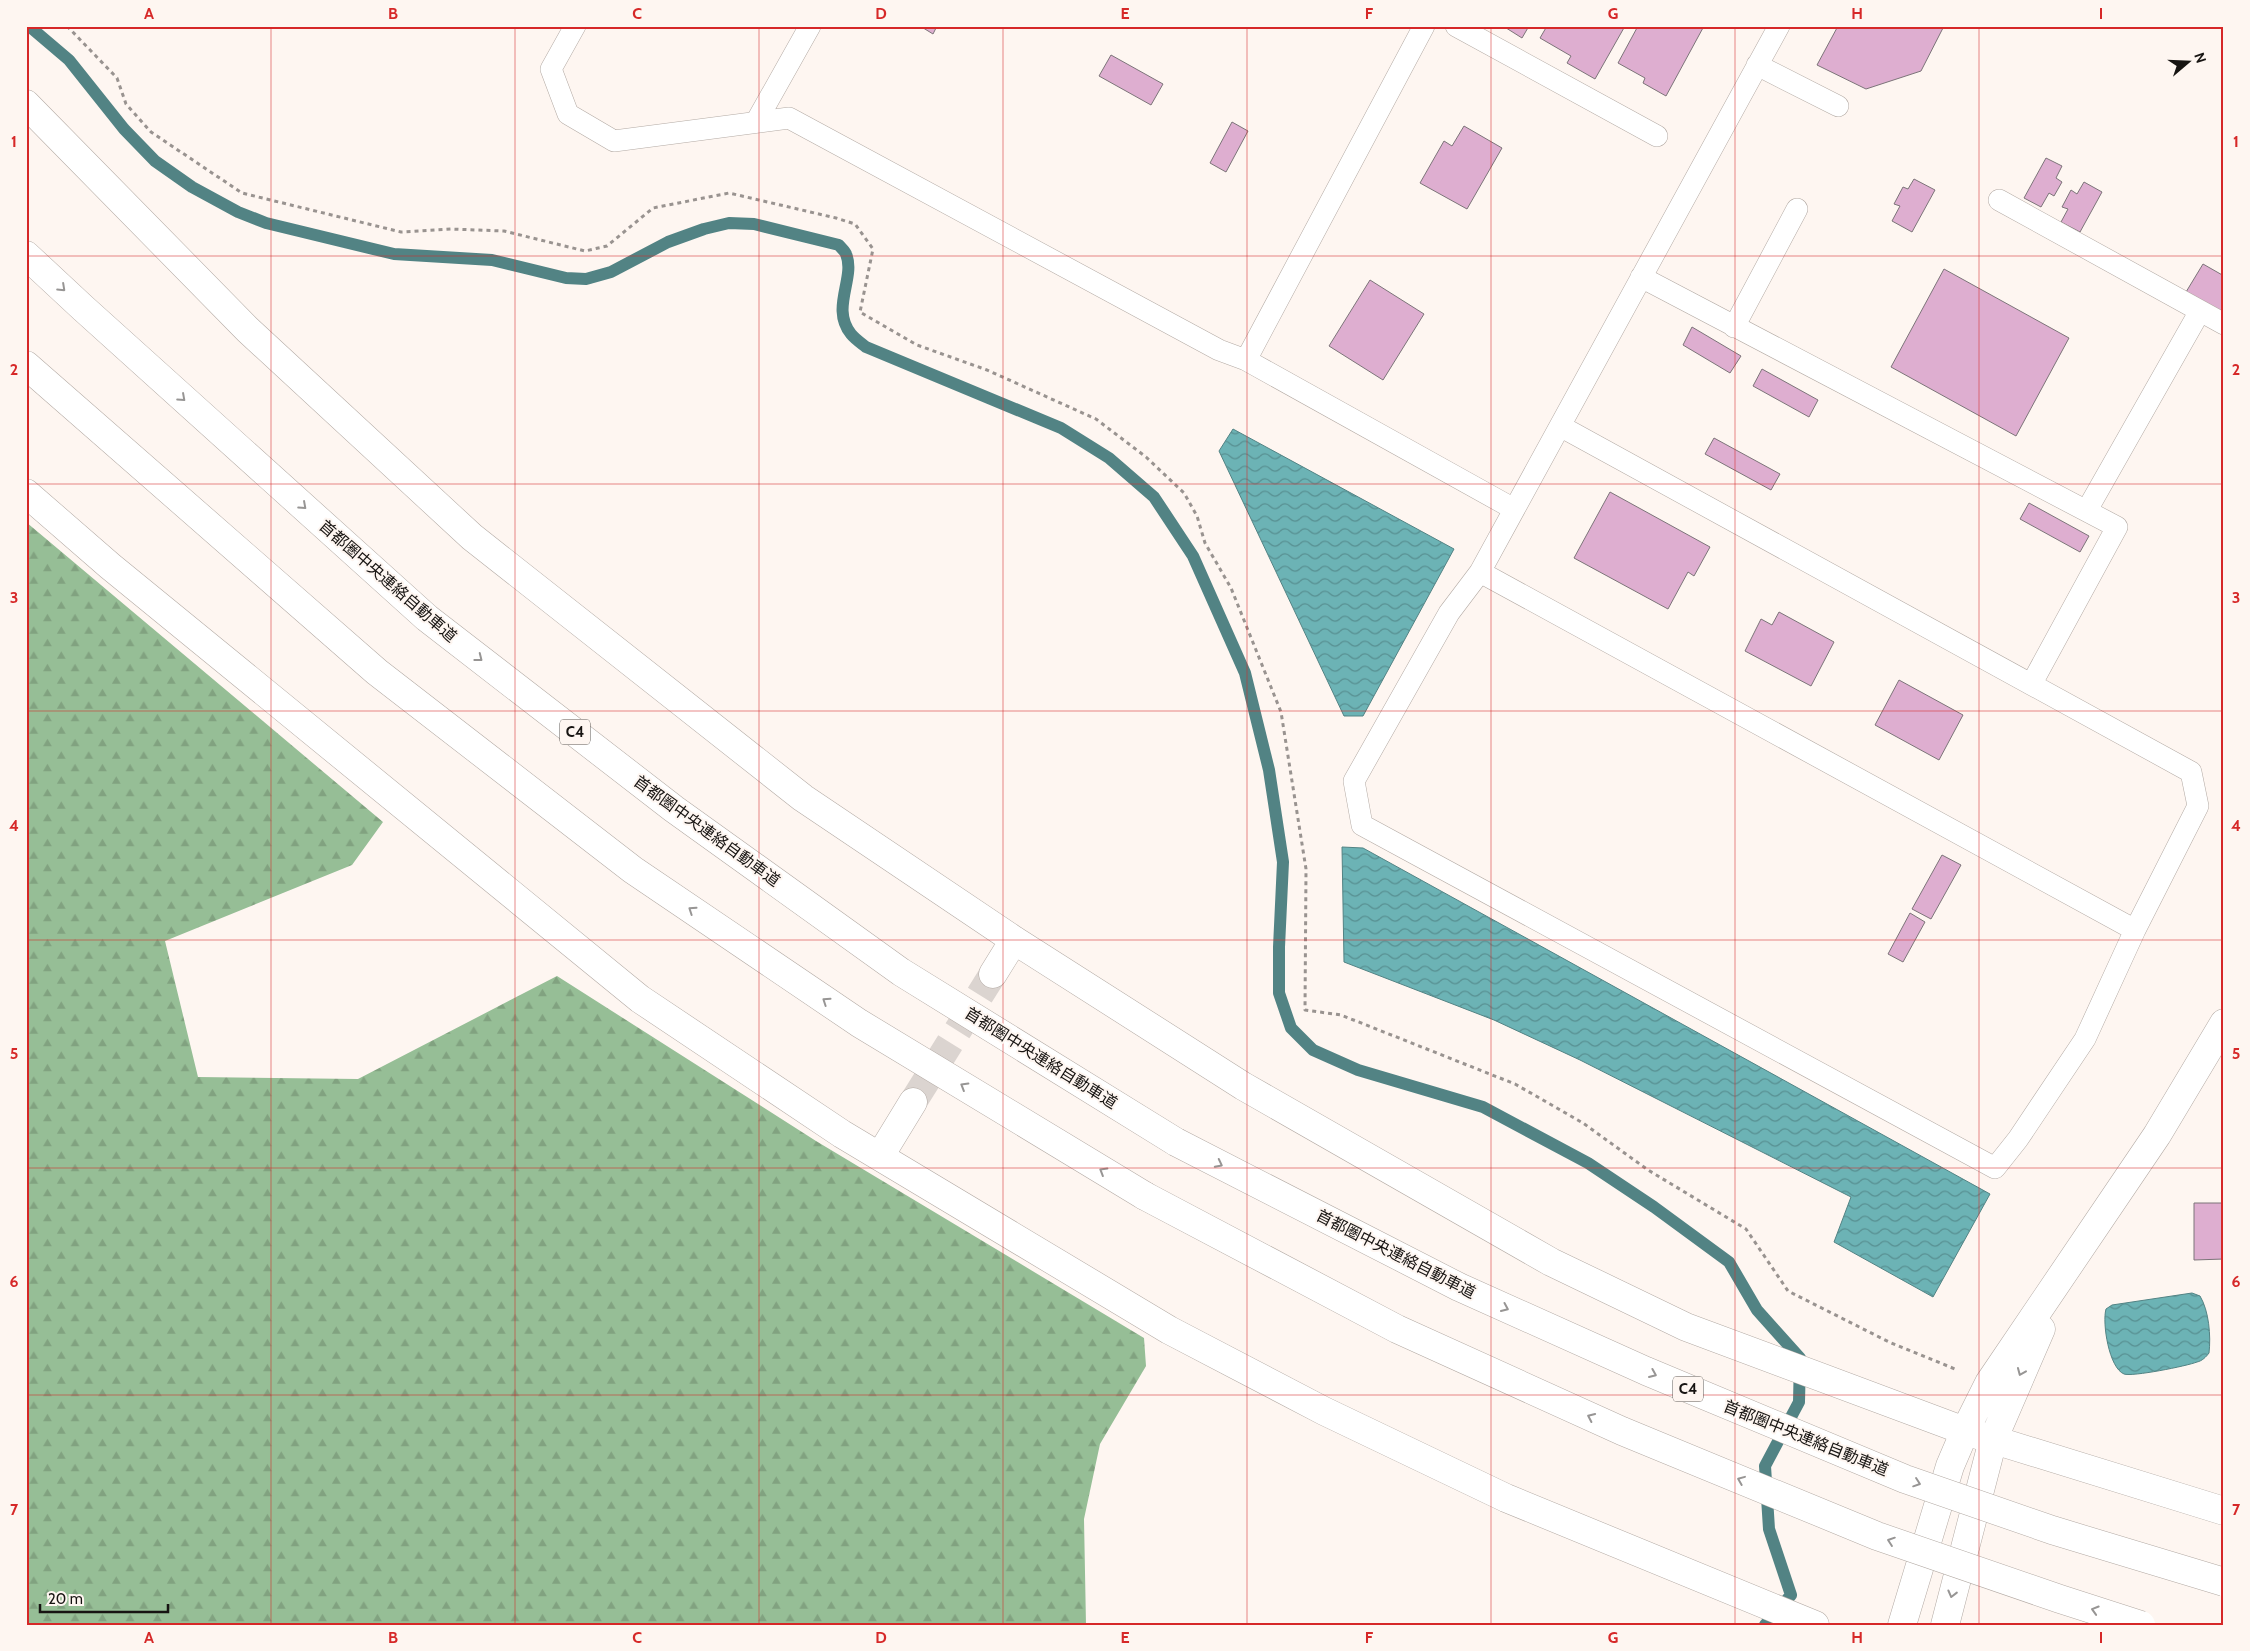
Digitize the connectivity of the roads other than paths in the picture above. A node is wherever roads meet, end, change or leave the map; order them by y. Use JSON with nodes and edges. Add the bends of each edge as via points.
{"nodes":[{"id":1,"x":575,"y":26,"type":"edge"},
{"id":2,"x":810,"y":26,"type":"edge"},
{"id":3,"x":1424,"y":26,"type":"edge"},
{"id":4,"x":1456,"y":26,"type":"edge"},
{"id":5,"x":1778,"y":26,"type":"edge"},
{"id":6,"x":1757,"y":65,"type":"junction"},
{"id":7,"x":26,"y":104,"type":"edge"},
{"id":8,"x":1838,"y":106,"type":"dead end"},
{"id":9,"x":756,"y":122,"type":"junction"},
{"id":10,"x":1656,"y":136,"type":"dead end"},
{"id":11,"x":1999,"y":200,"type":"dead end"},
{"id":12,"x":1797,"y":209,"type":"dead end"},
{"id":13,"x":26,"y":255,"type":"edge"},
{"id":14,"x":1641,"y":277,"type":"junction"},
{"id":15,"x":2200,"y":311,"type":"junction"},
{"id":16,"x":2224,"y":324,"type":"edge"},
{"id":17,"x":1734,"y":327,"type":"junction"},
{"id":18,"x":1246,"y":360,"type":"junction"},
{"id":19,"x":26,"y":365,"type":"edge"},
{"id":20,"x":1560,"y":426,"type":"junction"},
{"id":21,"x":26,"y":493,"type":"edge"},
{"id":22,"x":1514,"y":509,"type":"junction"},
{"id":23,"x":2087,"y":510,"type":"junction"},
{"id":24,"x":1480,"y":572,"type":"junction"},
{"id":25,"x":2032,"y":683,"type":"junction"},
{"id":26,"x":2136,"y":930,"type":"junction"},
{"id":27,"x":1014,"y":940,"type":"junction"},
{"id":28,"x":993,"y":974,"type":"tunnel mouth"},
{"id":29,"x":2224,"y":1023,"type":"edge"},
{"id":30,"x":914,"y":1102,"type":"tunnel mouth"},
{"id":31,"x":880,"y":1156,"type":"junction"},
{"id":32,"x":2100,"y":1220,"type":"junction"},
{"id":33,"x":1964,"y":1431,"type":"junction"},
{"id":34,"x":1993,"y":1440,"type":"junction"},
{"id":35,"x":2224,"y":1511,"type":"edge"},
{"id":36,"x":2224,"y":1582,"type":"edge"},
{"id":37,"x":1815,"y":1625,"type":"edge"},
{"id":38,"x":1902,"y":1625,"type":"edge"},
{"id":39,"x":1945,"y":1625,"type":"edge"},
{"id":40,"x":2141,"y":1625,"type":"edge"}],
"edges":[{"from":1,"to":9,"type":"lane","via":[[551,69],[568,114],[614,141]]},
{"from":2,"to":9,"type":"lane"},
{"from":3,"to":18,"type":"lane"},
{"from":4,"to":10,"type":"lane"},
{"from":5,"to":6,"type":"lane"},
{"from":6,"to":8,"type":"lane"},
{"from":6,"to":14,"type":"lane"},
{"from":7,"to":27,"type":"main road","via":[[248,330],[472,537],[803,798]]},
{"from":9,"to":18,"type":"lane","via":[[789,118],[1219,350]]},
{"from":11,"to":15,"type":"lane"},
{"from":12,"to":17,"type":"lane"},
{"from":13,"to":36,"type":"main road","name":"首都圏中央連絡自動車道","number":"C4","one_way":true,"bridge":true,"via":[[426,618],[674,809],[901,972],[1176,1142],[1459,1288],[1646,1371],[1905,1479],[2052,1530]]},
{"from":14,"to":17,"type":"lane"},
{"from":14,"to":20,"type":"lane"},
{"from":15,"to":16,"type":"lane"},
{"from":15,"to":23,"type":"lane"},
{"from":17,"to":23,"type":"lane"},
{"from":18,"to":22,"type":"lane"},
{"from":40,"to":19,"type":"main road","one_way":true,"bridge":true,"via":[[1876,1536],[1622,1431],[1397,1329],[1145,1196],[859,1023],[633,870],[377,672]]},
{"from":20,"to":22,"type":"lane"},
{"from":20,"to":25,"type":"lane"},
{"from":21,"to":31,"type":"main road","via":[[110,566],[640,999]]},
{"from":22,"to":24,"type":"lane"},
{"from":23,"to":25,"type":"lane","via":[[2117,527]]},
{"from":24,"to":26,"type":"lane"},
{"from":24,"to":26,"type":"lane","via":[[1448,612],[1354,781],[1362,825],[1379,835],[1994,1168],[2018,1139],[2085,1039]]},
{"from":25,"to":26,"type":"lane","via":[[2191,772],[2198,806]]},
{"from":27,"to":28,"type":"main road"},
{"from":27,"to":33,"type":"main road","via":[[1243,1086],[1551,1262],[1686,1327]]},
{"from":29,"to":32,"type":"main road","via":[[2181,1097]]},
{"from":30,"to":31,"type":"main road"},
{"from":31,"to":37,"type":"main road","via":[[1169,1330],[1324,1411],[1506,1498]]},
{"from":32,"to":33,"type":"main road","via":[[2021,1333],[1989,1383]]},
{"from":32,"to":34,"type":"main road","one_way":true,"via":[[2032,1346]]},
{"from":33,"to":34,"type":"main road"},
{"from":33,"to":38,"type":"main road","via":[[1950,1466]]},
{"from":34,"to":35,"type":"main road"},
{"from":34,"to":39,"type":"main road","one_way":true}]}
